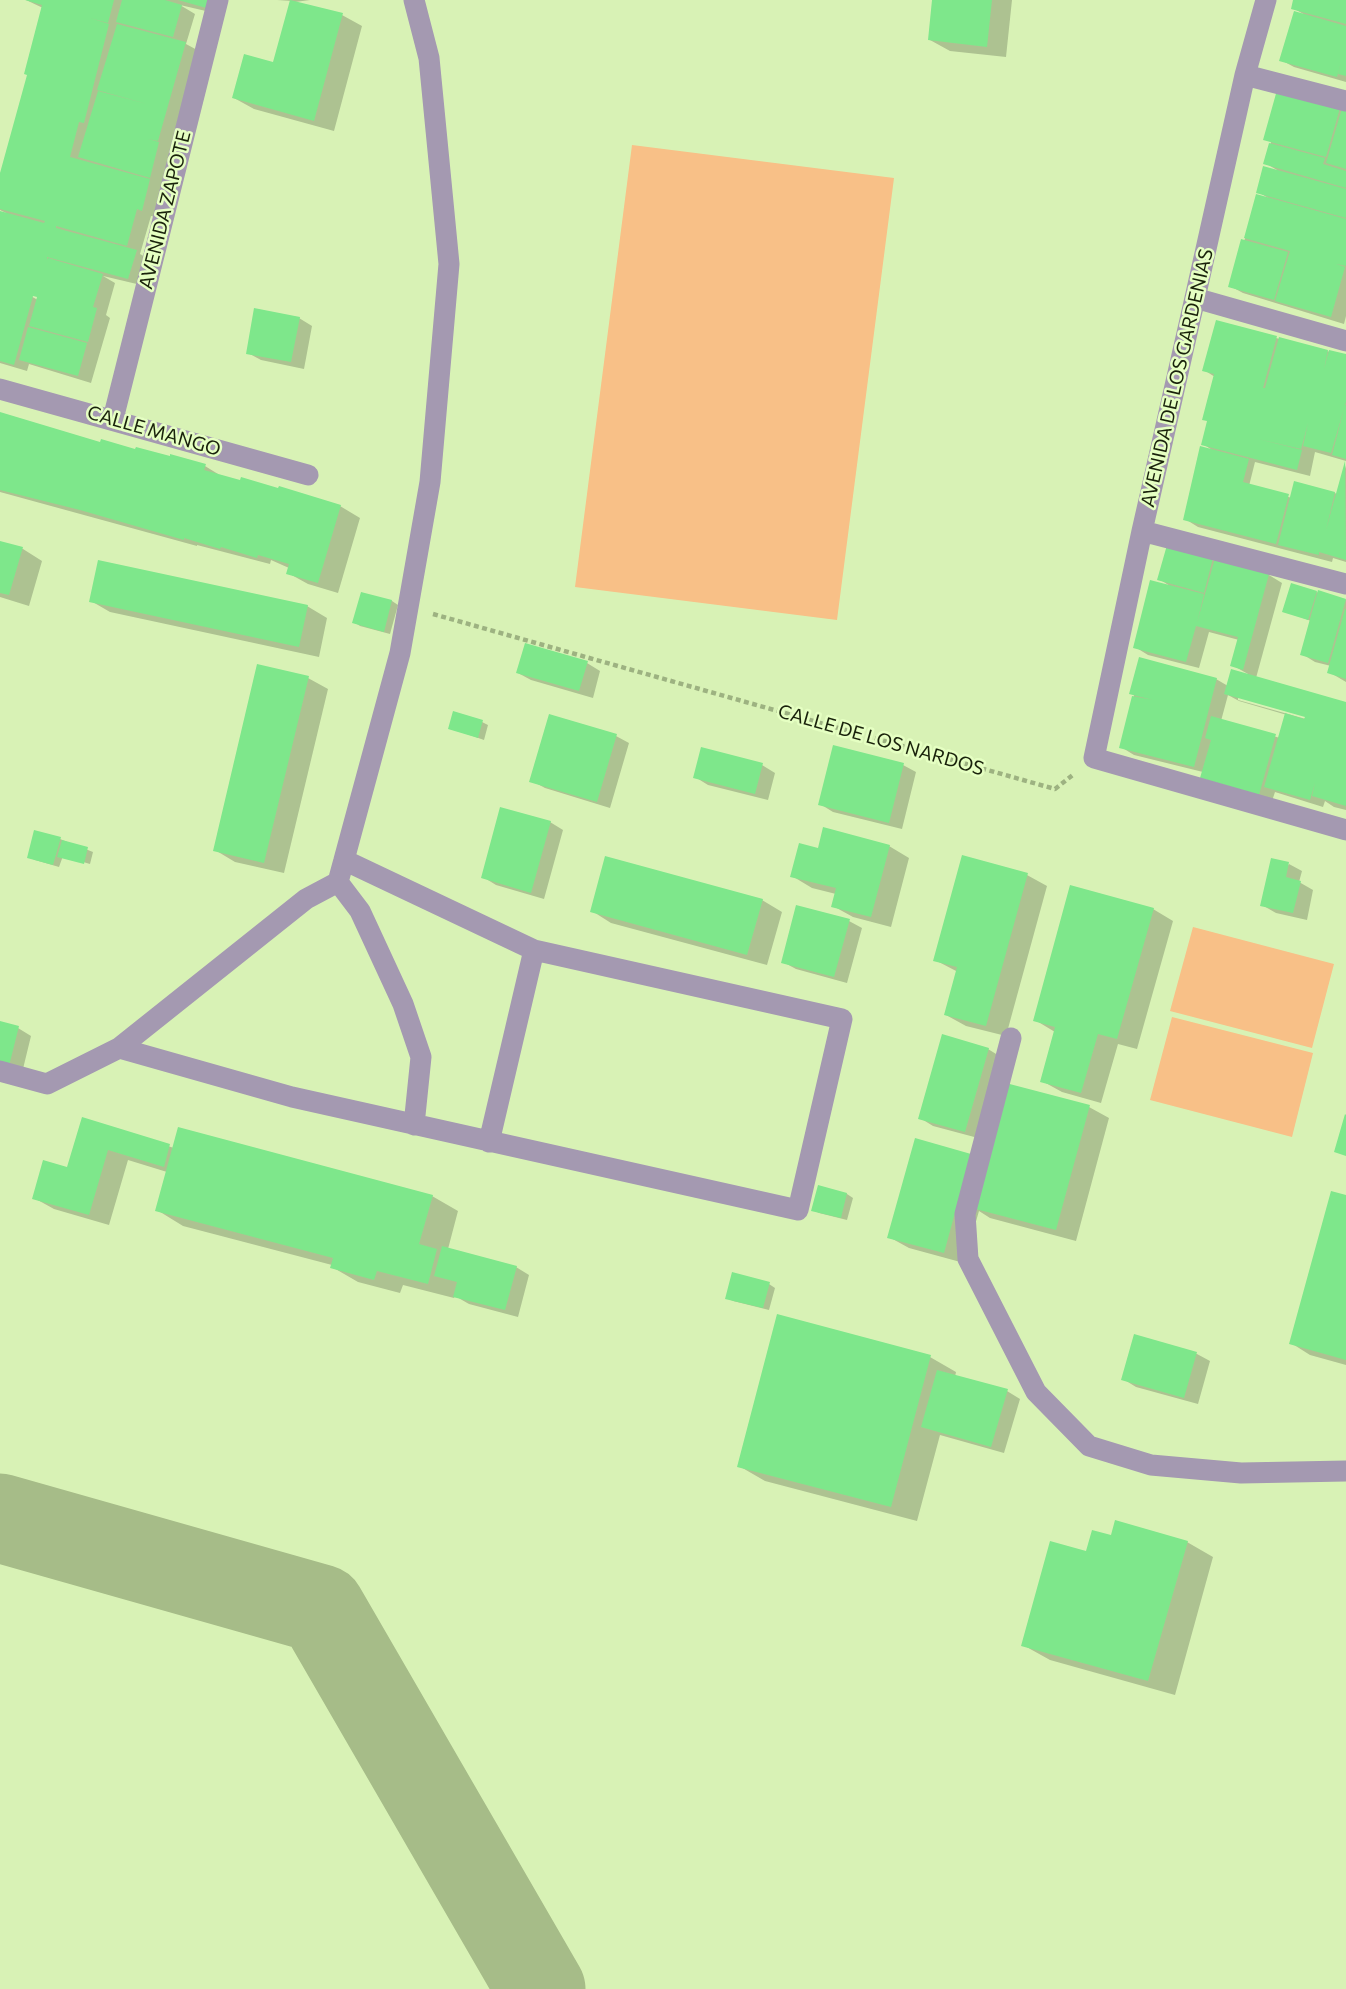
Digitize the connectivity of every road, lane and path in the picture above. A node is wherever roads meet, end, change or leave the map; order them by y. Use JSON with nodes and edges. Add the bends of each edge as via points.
{"nodes":[{"id":1,"x":218,"y":0,"type":"edge"},
{"id":2,"x":414,"y":0,"type":"edge"},
{"id":3,"x":1265,"y":0,"type":"edge"},
{"id":4,"x":1245,"y":75,"type":"junction"},
{"id":5,"x":1346,"y":101,"type":"edge"},
{"id":6,"x":1195,"y":298,"type":"junction"},
{"id":7,"x":1346,"y":341,"type":"edge"},
{"id":8,"x":0,"y":389,"type":"edge"},
{"id":9,"x":113,"y":419,"type":"junction"},
{"id":10,"x":309,"y":475,"type":"dead end"},
{"id":11,"x":1142,"y":531,"type":"junction"},
{"id":12,"x":1346,"y":584,"type":"edge"},
{"id":13,"x":408,"y":607,"type":"junction"},
{"id":14,"x":1094,"y":758,"type":"junction"},
{"id":15,"x":1346,"y":830,"type":"edge"},
{"id":16,"x":344,"y":860,"type":"junction"},
{"id":17,"x":338,"y":882,"type":"junction"},
{"id":18,"x":534,"y":950,"type":"junction"},
{"id":19,"x":1011,"y":1038,"type":"dead end"},
{"id":20,"x":119,"y":1048,"type":"junction"},
{"id":21,"x":0,"y":1071,"type":"edge"},
{"id":22,"x":414,"y":1125,"type":"junction"},
{"id":23,"x":489,"y":1142,"type":"junction"},
{"id":24,"x":1346,"y":1471,"type":"edge"}],
"edges":[{"from":1,"to":9,"type":"street","name":"AVENIDA ZAPOTE"},
{"from":2,"to":13,"type":"street","via":[[429,58],[449,264],[430,482]]},
{"from":3,"to":4,"type":"street","name":"AVENIDA DE LOS GARDENIAS"},
{"from":4,"to":5,"type":"street"},
{"from":4,"to":6,"type":"street","name":"AVENIDA DE LOS GARDENIAS"},
{"from":6,"to":7,"type":"street"},
{"from":6,"to":11,"type":"street","name":"AVENIDA DE LOS GARDENIAS"},
{"from":8,"to":9,"type":"street","name":"CALLE MANGO"},
{"from":9,"to":10,"type":"street","name":"CALLE MANGO"},
{"from":11,"to":12,"type":"street"},
{"from":11,"to":14,"type":"street","name":"AVENIDA DE LOS GARDENIAS"},
{"from":13,"to":14,"type":"path","name":"CALLE DE LOS NARDOS","via":[[1055,789]]},
{"from":13,"to":16,"type":"street","via":[[400,653]]},
{"from":14,"to":15,"type":"street"},
{"from":16,"to":17,"type":"street"},
{"from":16,"to":18,"type":"street"},
{"from":17,"to":20,"type":"street","via":[[306,899]]},
{"from":17,"to":22,"type":"street","via":[[360,911],[403,1004],[421,1057]]},
{"from":18,"to":23,"type":"street"},
{"from":18,"to":23,"type":"street","via":[[842,1019],[798,1210]]},
{"from":19,"to":24,"type":"street","via":[[965,1214],[968,1259],[1036,1392],[1088,1446],[1151,1465],[1241,1473]]},
{"from":20,"to":21,"type":"street","via":[[47,1084]]},
{"from":20,"to":22,"type":"street","via":[[292,1097]]},
{"from":22,"to":23,"type":"street"}]}
